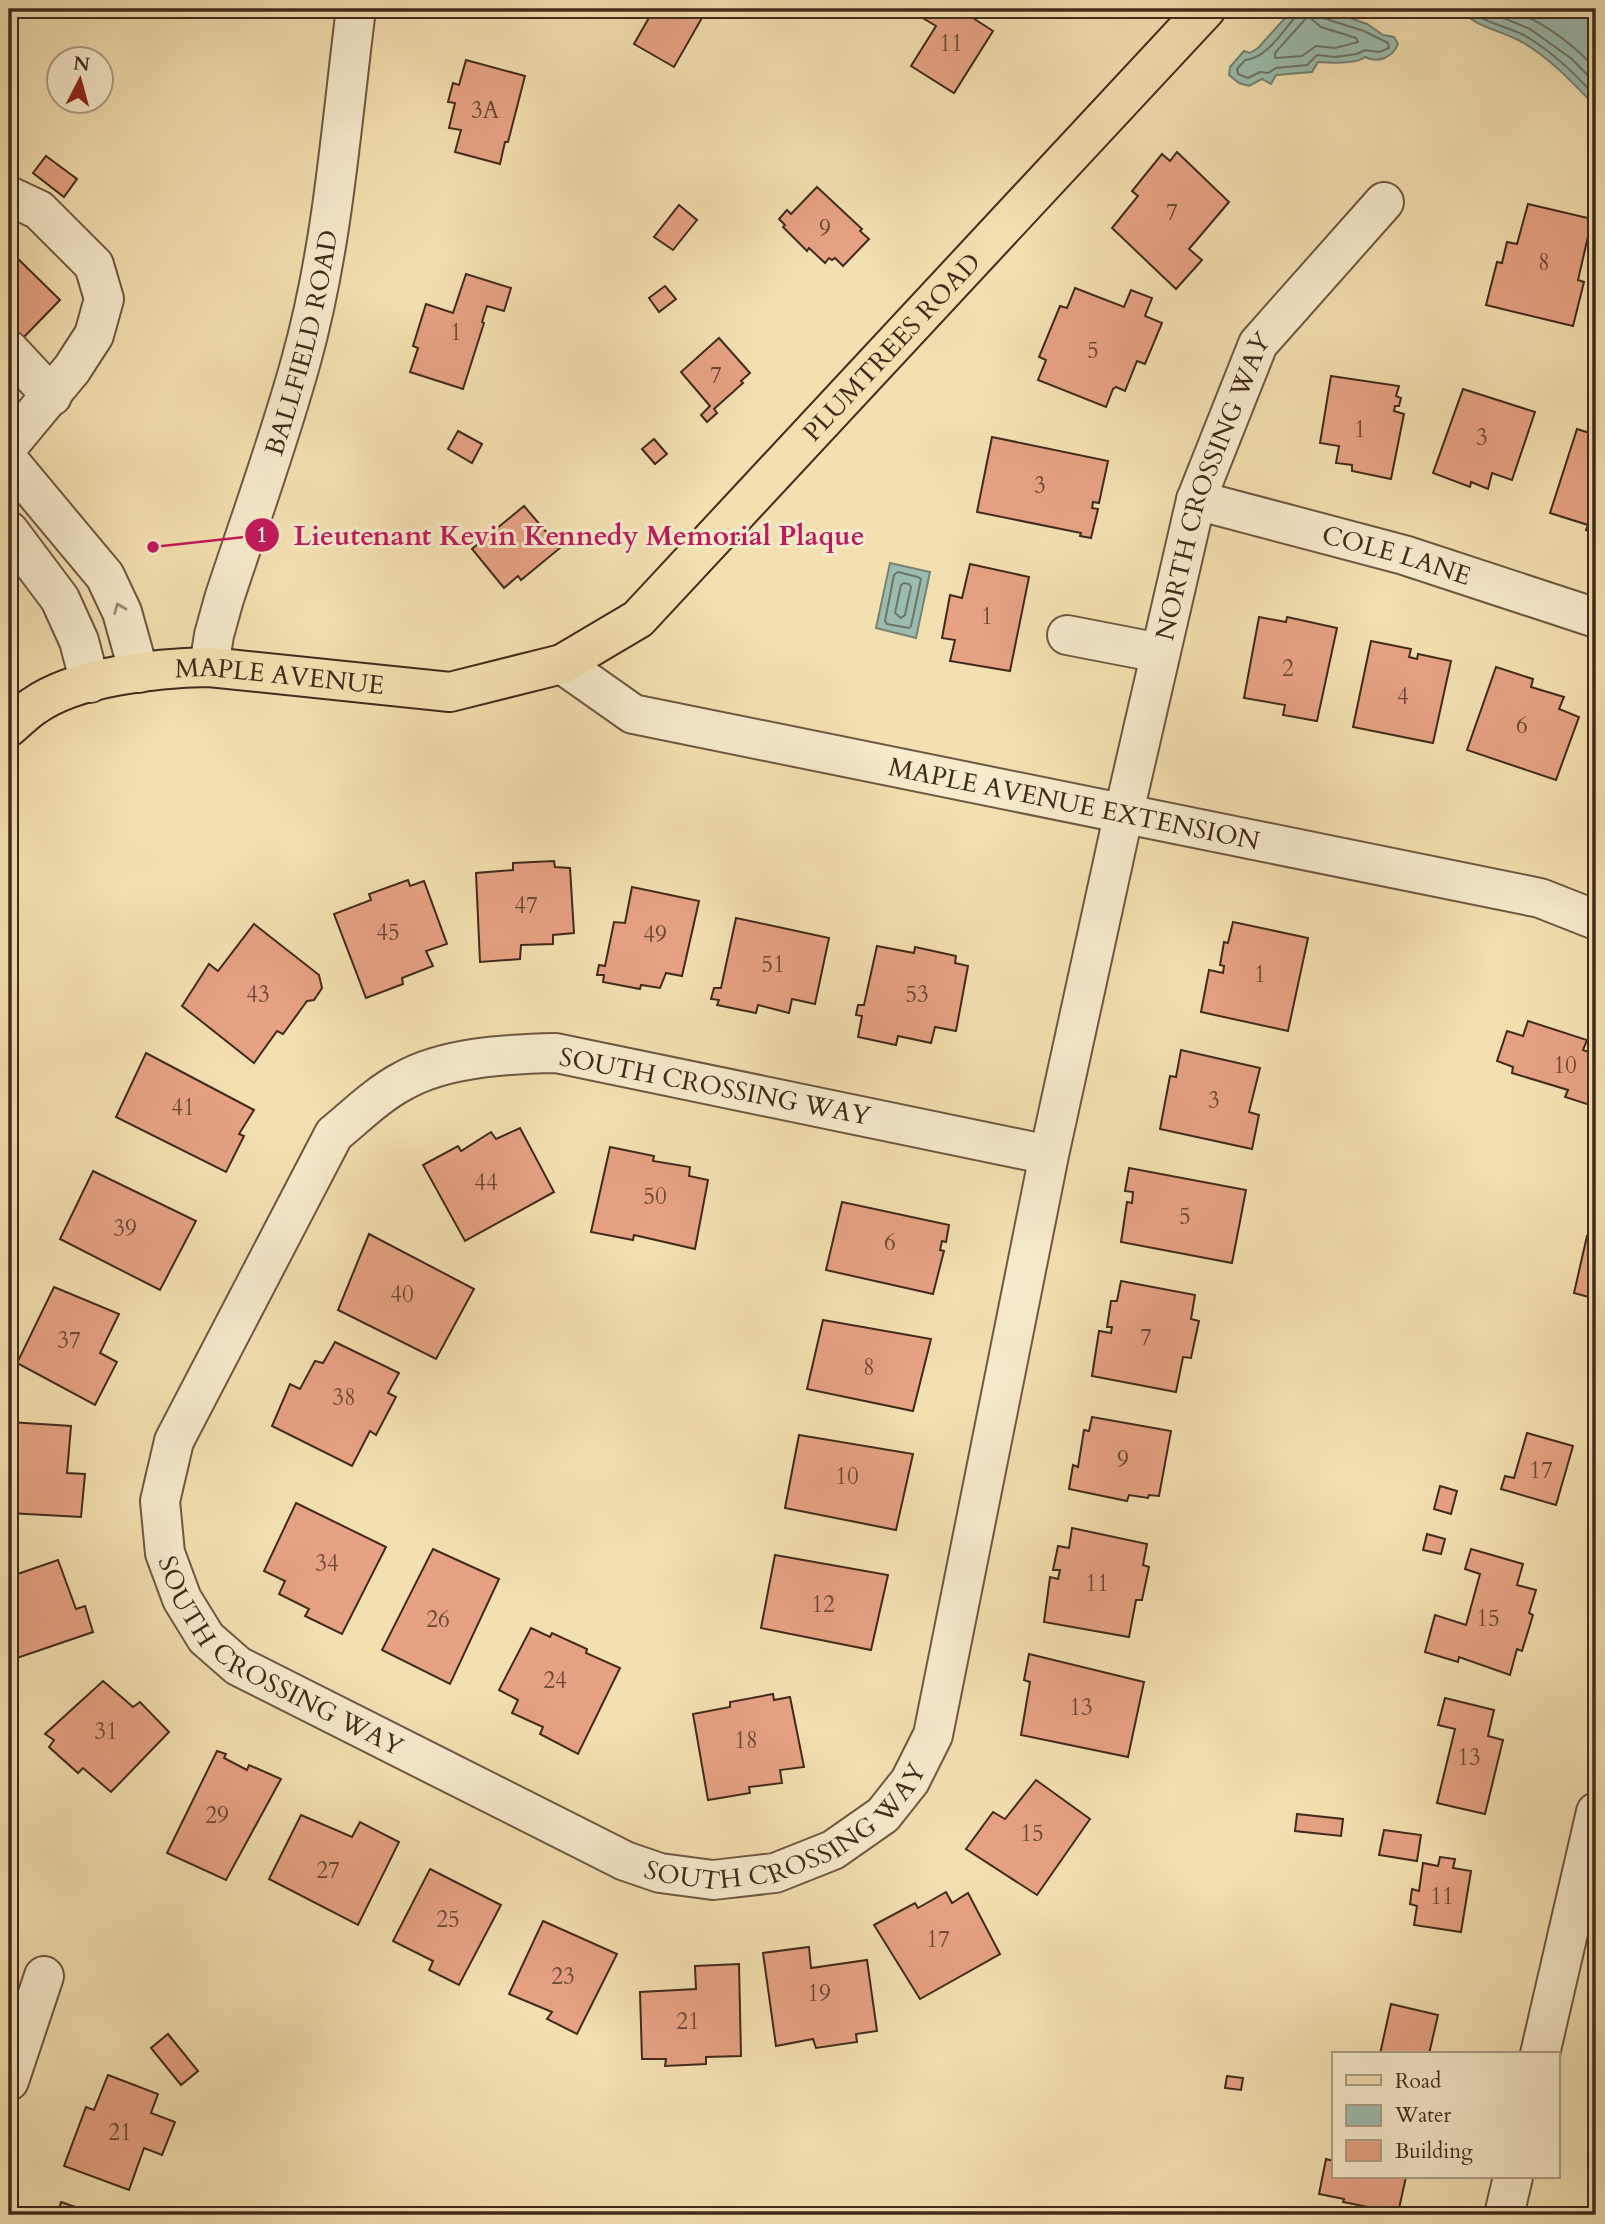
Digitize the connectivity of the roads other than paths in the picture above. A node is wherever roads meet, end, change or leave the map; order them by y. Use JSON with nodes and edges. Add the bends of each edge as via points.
{"nodes":[{"id":1,"x":356,"y":9,"type":"edge"},
{"id":2,"x":1206,"y":9,"type":"edge"},
{"id":3,"x":9,"y":196,"type":"edge"},
{"id":4,"x":1384,"y":202,"type":"dead end"},
{"id":5,"x":9,"y":350,"type":"edge"},
{"id":6,"x":52,"y":396,"type":"junction"},
{"id":7,"x":9,"y":445,"type":"edge"},
{"id":8,"x":9,"y":461,"type":"edge"},
{"id":9,"x":1196,"y":500,"type":"junction"},
{"id":10,"x":9,"y":531,"type":"edge"},
{"id":11,"x":1596,"y":618,"type":"edge"},
{"id":12,"x":1067,"y":635,"type":"dead end"},
{"id":13,"x":1160,"y":653,"type":"junction"},
{"id":14,"x":562,"y":664,"type":"junction"},
{"id":15,"x":209,"y":667,"type":"junction"},
{"id":16,"x":139,"y":673,"type":"junction"},
{"id":17,"x":90,"y":683,"type":"junction"},
{"id":18,"x":9,"y":727,"type":"edge"},
{"id":19,"x":1124,"y":812,"type":"junction"},
{"id":20,"x":1596,"y":920,"type":"edge"},
{"id":21,"x":1049,"y":1155,"type":"junction"},
{"id":22,"x":1596,"y":1812,"type":"edge"},
{"id":23,"x":44,"y":1976,"type":"dead end"},
{"id":24,"x":1540,"y":2052,"type":"edge"},
{"id":25,"x":9,"y":2081,"type":"edge"},
{"id":26,"x":1513,"y":2178,"type":"edge"},
{"id":27,"x":1504,"y":2215,"type":"edge"}],
"edges":[{"from":1,"to":15,"type":"street","name":"BALLFIELD ROAD","via":[[328,228],[302,360],[224,599]]},
{"from":2,"to":14,"type":"main road","name":"PLUMTREES ROAD","via":[[638,620]]},
{"from":3,"to":6,"type":"street","via":[[39,210],[94,265],[104,299],[94,335]]},
{"from":4,"to":9,"type":"street","name":"NORTH CROSSING WAY","via":[[1258,344]]},
{"from":5,"to":6,"type":"street"},
{"from":6,"to":7,"type":"street"},
{"from":16,"to":8,"type":"street","one_way":true,"via":[[122,611],[105,576]]},
{"from":9,"to":11,"type":"street","name":"COLE LANE","via":[[1404,555]]},
{"from":9,"to":13,"type":"street","name":"NORTH CROSSING WAY"},
{"from":10,"to":17,"type":"street","via":[[60,599],[79,641]]},
{"from":12,"to":13,"type":"street"},
{"from":13,"to":19,"type":"street","name":"NORTH CROSSING WAY"},
{"from":14,"to":15,"type":"main road","name":"MAPLE AVENUE","via":[[450,692]]},
{"from":14,"to":19,"type":"street","name":"MAPLE AVENUE EXTENSION","via":[[633,714]]},
{"from":15,"to":16,"type":"main road","name":"MAPLE AVENUE"},
{"from":16,"to":17,"type":"main road","name":"MAPLE AVENUE"},
{"from":17,"to":18,"type":"main road","name":"MAPLE AVENUE","via":[[34,705]]},
{"from":19,"to":20,"type":"street","name":"MAPLE AVENUE EXTENSION","via":[[1540,898]]},
{"from":19,"to":21,"type":"street","name":"SOUTH CROSSING WAY"},
{"from":21,"to":21,"type":"street","name":"SOUTH CROSSING WAY","via":[[556,1053],[502,1054],[403,1080],[334,1134],[174,1441],[160,1501],[165,1552],[182,1599],[206,1638],[238,1666],[625,1861],[660,1873],[713,1880],[775,1873],[833,1850],[883,1815],[910,1781],[933,1735]]},
{"from":22,"to":24,"type":"street"},
{"from":23,"to":25,"type":"street"},
{"from":26,"to":27,"type":"street"}]}
